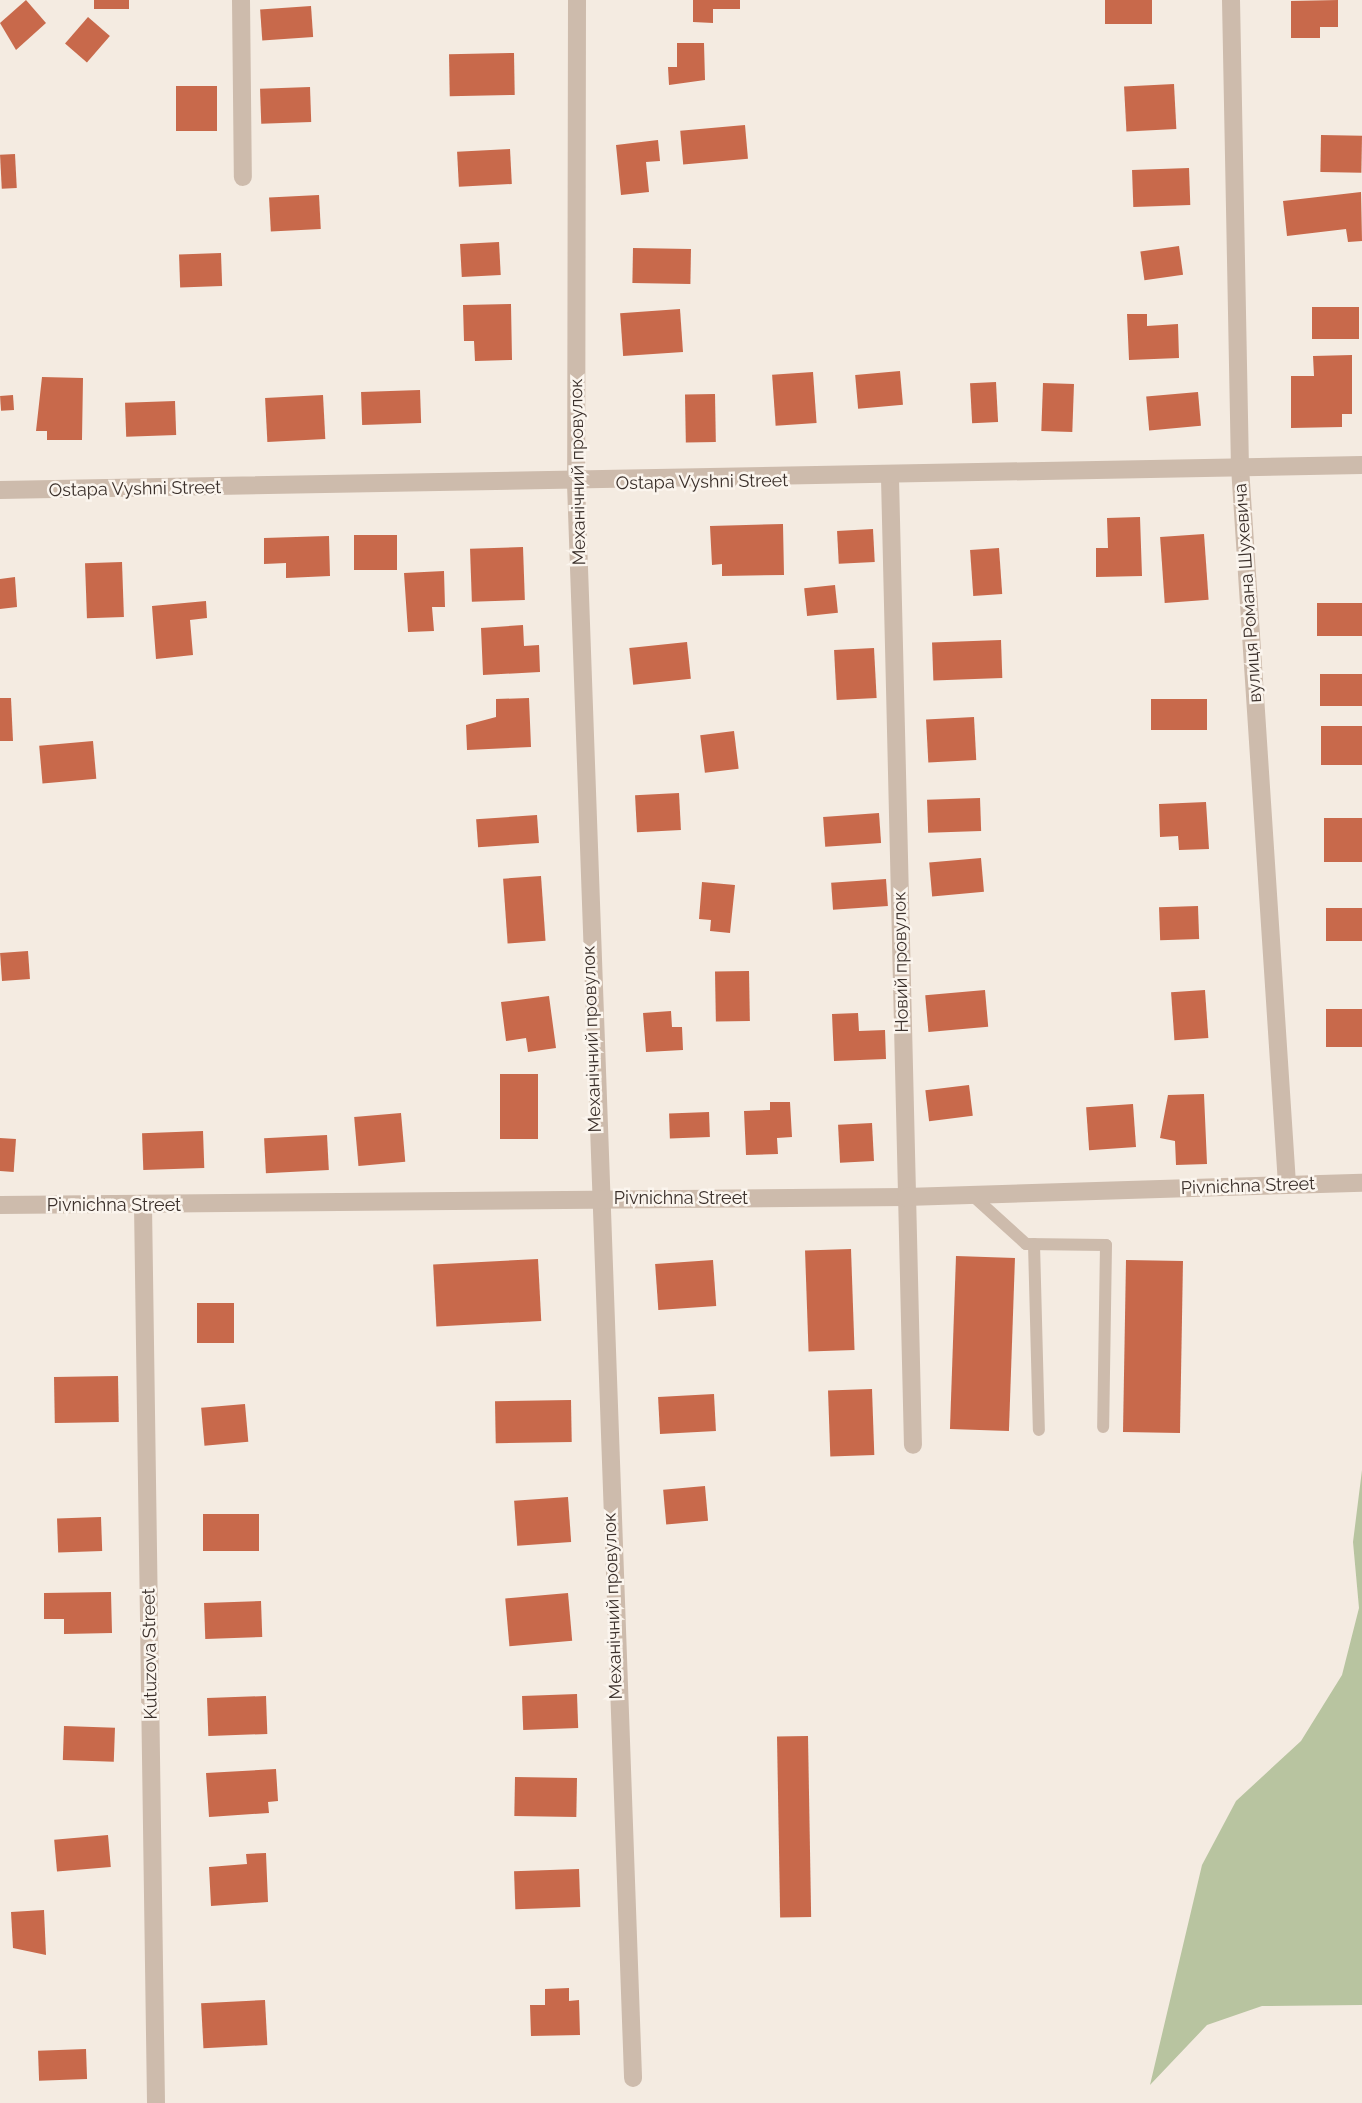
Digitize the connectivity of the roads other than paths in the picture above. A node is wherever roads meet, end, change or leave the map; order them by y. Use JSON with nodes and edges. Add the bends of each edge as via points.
{"nodes":[{"id":1,"x":241,"y":0,"type":"edge"},
{"id":2,"x":577,"y":0,"type":"edge"},
{"id":3,"x":1231,"y":0,"type":"edge"},
{"id":4,"x":243,"y":177,"type":"dead end"},
{"id":5,"x":1362,"y":465,"type":"edge"},
{"id":6,"x":1240,"y":467,"type":"junction"},
{"id":7,"x":890,"y":478,"type":"junction"},
{"id":8,"x":576,"y":484,"type":"junction"},
{"id":9,"x":0,"y":490,"type":"edge"},
{"id":10,"x":1362,"y":1183,"type":"edge"},
{"id":11,"x":1287,"y":1184,"type":"junction"},
{"id":12,"x":972,"y":1195,"type":"junction"},
{"id":13,"x":906,"y":1197,"type":"junction"},
{"id":14,"x":597,"y":1199,"type":"junction"},
{"id":15,"x":0,"y":1205,"type":"edge"},
{"id":16,"x":143,"y":1205,"type":"junction"},
{"id":17,"x":1034,"y":1244,"type":"junction"},
{"id":18,"x":1103,"y":1427,"type":"dead end"},
{"id":19,"x":1039,"y":1430,"type":"dead end"},
{"id":20,"x":912,"y":1445,"type":"dead end"},
{"id":21,"x":632,"y":2078,"type":"dead end"},
{"id":22,"x":156,"y":2103,"type":"edge"}],
"edges":[{"from":1,"to":4,"type":"street"},
{"from":2,"to":8,"type":"street","name":"Механічний провулок"},
{"from":3,"to":6,"type":"street","name":"вулиця Романа Шухевича"},
{"from":5,"to":6,"type":"street","name":"Ostapa Vyshni Street"},
{"from":6,"to":7,"type":"street","name":"Ostapa Vyshni Street"},
{"from":6,"to":11,"type":"street","name":"вулиця Романа Шухевича"},
{"from":7,"to":8,"type":"street","name":"Ostapa Vyshni Street"},
{"from":7,"to":13,"type":"street","name":"Новий провулок"},
{"from":8,"to":9,"type":"street","name":"Ostapa Vyshni Street"},
{"from":8,"to":14,"type":"street","name":"Механічний провулок"},
{"from":10,"to":11,"type":"street","name":"Pivnichna Street"},
{"from":11,"to":12,"type":"street","name":"Pivnichna Street"},
{"from":12,"to":13,"type":"street","name":"Pivnichna Street"},
{"from":12,"to":17,"type":"lane"},
{"from":13,"to":14,"type":"street","name":"Pivnichna Street"},
{"from":13,"to":20,"type":"street","name":"Новий провулок"},
{"from":14,"to":16,"type":"street","name":"Pivnichna Street"},
{"from":14,"to":21,"type":"street","name":"Механічний провулок"},
{"from":15,"to":16,"type":"street","name":"Pivnichna Street"},
{"from":16,"to":22,"type":"street","name":"Kutuzova Street"},
{"from":17,"to":18,"type":"lane","via":[[1106,1245]]},
{"from":17,"to":19,"type":"lane"}]}
